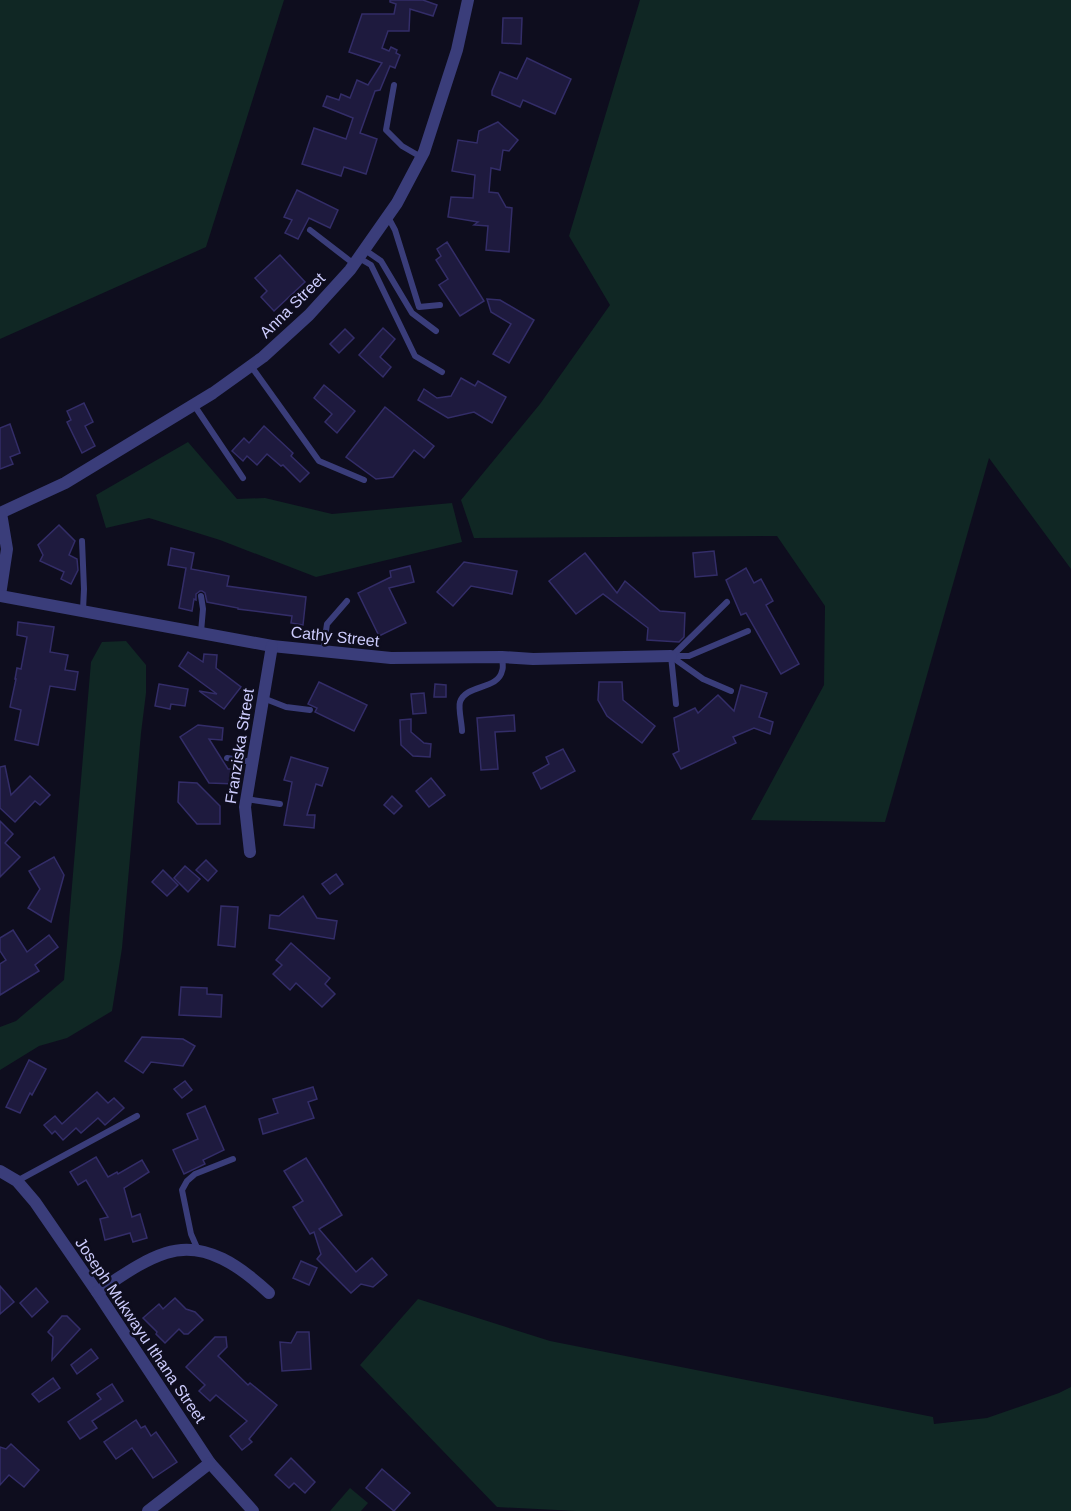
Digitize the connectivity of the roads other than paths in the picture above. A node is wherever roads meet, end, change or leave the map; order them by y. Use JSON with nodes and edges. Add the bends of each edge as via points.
{"nodes":[{"id":1,"x":468,"y":0,"type":"edge"},
{"id":2,"x":394,"y":86,"type":"dead end"},
{"id":3,"x":421,"y":157,"type":"junction"},
{"id":4,"x":387,"y":216,"type":"junction"},
{"id":5,"x":310,"y":230,"type":"dead end"},
{"id":6,"x":359,"y":257,"type":"junction"},
{"id":7,"x":440,"y":305,"type":"dead end"},
{"id":8,"x":436,"y":331,"type":"dead end"},
{"id":9,"x":251,"y":366,"type":"junction"},
{"id":10,"x":442,"y":372,"type":"dead end"},
{"id":11,"x":194,"y":405,"type":"junction"},
{"id":12,"x":243,"y":478,"type":"dead end"},
{"id":13,"x":364,"y":480,"type":"dead end"},
{"id":14,"x":0,"y":513,"type":"edge"},
{"id":15,"x":82,"y":541,"type":"dead end"},
{"id":16,"x":0,"y":596,"type":"edge"},
{"id":17,"x":201,"y":596,"type":"dead end"},
{"id":18,"x":347,"y":601,"type":"dead end"},
{"id":19,"x":727,"y":602,"type":"dead end"},
{"id":20,"x":83,"y":610,"type":"junction"},
{"id":21,"x":748,"y":631,"type":"dead end"},
{"id":22,"x":201,"y":632,"type":"junction"},
{"id":23,"x":272,"y":646,"type":"junction"},
{"id":24,"x":323,"y":651,"type":"junction"},
{"id":25,"x":671,"y":656,"type":"junction"},
{"id":26,"x":502,"y":657,"type":"junction"},
{"id":27,"x":731,"y":691,"type":"dead end"},
{"id":28,"x":263,"y":698,"type":"junction"},
{"id":29,"x":676,"y":704,"type":"dead end"},
{"id":30,"x":310,"y":710,"type":"dead end"},
{"id":31,"x":462,"y":731,"type":"dead end"},
{"id":32,"x":227,"y":758,"type":"dead end"},
{"id":33,"x":253,"y":762,"type":"junction"},
{"id":34,"x":246,"y":798,"type":"junction"},
{"id":35,"x":280,"y":804,"type":"dead end"},
{"id":36,"x":250,"y":852,"type":"dead end"},
{"id":37,"x":137,"y":1116,"type":"dead end"},
{"id":38,"x":233,"y":1159,"type":"dead end"},
{"id":39,"x":0,"y":1171,"type":"edge"},
{"id":40,"x":16,"y":1180,"type":"junction"},
{"id":41,"x":198,"y":1251,"type":"junction"},
{"id":42,"x":97,"y":1292,"type":"junction"},
{"id":43,"x":269,"y":1293,"type":"dead end"},
{"id":44,"x":210,"y":1463,"type":"junction"},
{"id":45,"x":148,"y":1511,"type":"edge"},
{"id":46,"x":253,"y":1511,"type":"edge"}],
"edges":[{"from":1,"to":3,"type":"street","name":"Anna Street","via":[[457,50]]},
{"from":2,"to":3,"type":"lane","via":[[386,130]]},
{"from":3,"to":4,"type":"street","name":"Anna Street"},
{"from":4,"to":6,"type":"street","name":"Anna Street"},
{"from":4,"to":7,"type":"lane","via":[[419,307]]},
{"from":5,"to":6,"type":"lane"},
{"from":6,"to":8,"type":"lane","via":[[381,261],[412,313]]},
{"from":6,"to":9,"type":"street","name":"Anna Street","via":[[309,315]]},
{"from":6,"to":10,"type":"lane","via":[[371,265],[415,356]]},
{"from":9,"to":11,"type":"street","name":"Anna Street"},
{"from":9,"to":13,"type":"lane","via":[[319,461]]},
{"from":11,"to":12,"type":"lane"},
{"from":11,"to":14,"type":"street","name":"Anna Street","via":[[64,483]]},
{"from":14,"to":16,"type":"street","via":[[7,549]]},
{"from":15,"to":20,"type":"lane"},
{"from":16,"to":20,"type":"street","name":"Cathy Street"},
{"from":17,"to":22,"type":"lane"},
{"from":18,"to":24,"type":"lane","via":[[327,624]]},
{"from":19,"to":25,"type":"lane"},
{"from":20,"to":22,"type":"street","name":"Cathy Street"},
{"from":21,"to":25,"type":"lane","via":[[689,656]]},
{"from":22,"to":23,"type":"street","name":"Cathy Street"},
{"from":23,"to":24,"type":"street","name":"Cathy Street"},
{"from":23,"to":28,"type":"street","name":"Franziska Street"},
{"from":24,"to":26,"type":"street","name":"Cathy Street","via":[[391,658]]},
{"from":25,"to":26,"type":"street","name":"Cathy Street"},
{"from":25,"to":27,"type":"lane","via":[[703,679]]},
{"from":25,"to":29,"type":"lane"},
{"from":26,"to":31,"type":"lane","via":[[502,675],[464,696],[460,703]]},
{"from":28,"to":30,"type":"lane","via":[[286,707]]},
{"from":28,"to":33,"type":"street","name":"Franziska Street"},
{"from":32,"to":33,"type":"lane"},
{"from":33,"to":34,"type":"street","name":"Franziska Street"},
{"from":34,"to":35,"type":"lane"},
{"from":34,"to":36,"type":"street","name":"Franziska Street"},
{"from":37,"to":40,"type":"lane"},
{"from":38,"to":41,"type":"lane","via":[[195,1174],[182,1190]]},
{"from":39,"to":40,"type":"street","name":"Joseph Mukwayu Ithana Street"},
{"from":40,"to":42,"type":"street","name":"Joseph Mukwayu Ithana Street"},
{"from":41,"to":42,"type":"street","via":[[165,1253]]},
{"from":41,"to":43,"type":"street","via":[[230,1263]]},
{"from":42,"to":44,"type":"street","name":"Joseph Mukwayu Ithana Street"},
{"from":44,"to":45,"type":"street"},
{"from":44,"to":46,"type":"street","name":"Joseph Mukwayu Ithana Street"}]}
